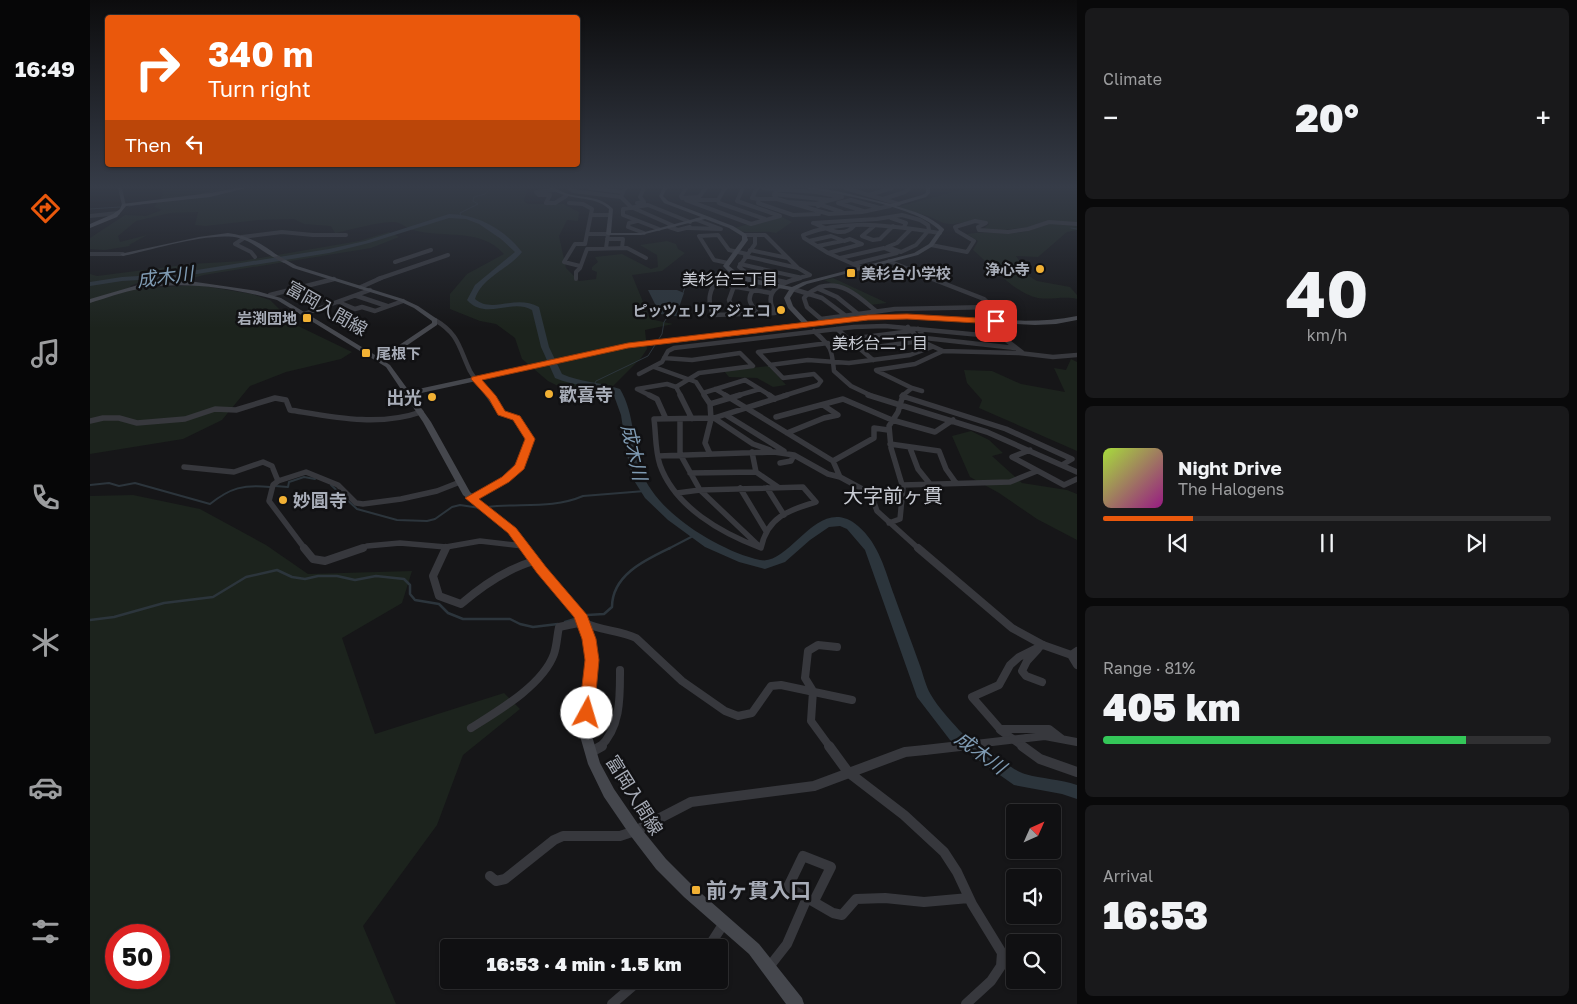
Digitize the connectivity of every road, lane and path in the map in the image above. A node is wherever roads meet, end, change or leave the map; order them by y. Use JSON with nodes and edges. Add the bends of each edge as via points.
{"nodes":[{"id":1,"x":587,"y":234,"type":"edge"},
{"id":2,"x":258,"y":235,"type":"edge"},
{"id":3,"x":311,"y":235,"type":"edge"},
{"id":4,"x":346,"y":235,"type":"dead end"},
{"id":5,"x":593,"y":235,"type":"edge"},
{"id":6,"x":627,"y":235,"type":"edge"},
{"id":7,"x":744,"y":235,"type":"joint"},
{"id":8,"x":755,"y":235,"type":"junction"},
{"id":9,"x":804,"y":235,"type":"edge"},
{"id":10,"x":863,"y":235,"type":"edge"},
{"id":11,"x":886,"y":235,"type":"edge"},
{"id":12,"x":905,"y":235,"type":"edge"},
{"id":13,"x":925,"y":235,"type":"edge"},
{"id":14,"x":939,"y":235,"type":"edge"},
{"id":15,"x":964,"y":235,"type":"edge"},
{"id":16,"x":607,"y":237,"type":"junction"},
{"id":17,"x":243,"y":238,"type":"junction"},
{"id":18,"x":809,"y":241,"type":"junction"},
{"id":19,"x":844,"y":241,"type":"junction"},
{"id":20,"x":931,"y":245,"type":"junction"},
{"id":21,"x":256,"y":246,"type":"junction"},
{"id":22,"x":818,"y":246,"type":"junction"},
{"id":23,"x":606,"y":248,"type":"junction"},
{"id":24,"x":622,"y":248,"type":"junction"},
{"id":25,"x":245,"y":249,"type":"junction"},
{"id":26,"x":431,"y":250,"type":"dead end"},
{"id":27,"x":736,"y":252,"type":"junction"},
{"id":28,"x":828,"y":252,"type":"junction"},
{"id":29,"x":90,"y":254,"type":"edge"},
{"id":30,"x":123,"y":254,"type":"joint"},
{"id":31,"x":748,"y":254,"type":"junction"},
{"id":32,"x":448,"y":255,"type":"dead end"},
{"id":33,"x":275,"y":256,"type":"joint"},
{"id":34,"x":411,"y":256,"type":"junction"},
{"id":35,"x":255,"y":258,"type":"dead end"},
{"id":36,"x":646,"y":258,"type":"dead end"},
{"id":37,"x":788,"y":258,"type":"junction"},
{"id":38,"x":840,"y":258,"type":"junction"},
{"id":39,"x":284,"y":261,"type":"joint"},
{"id":40,"x":889,"y":261,"type":"junction"},
{"id":41,"x":395,"y":262,"type":"dead end"},
{"id":42,"x":422,"y":263,"type":"junction"},
{"id":43,"x":728,"y":263,"type":"junction"},
{"id":44,"x":740,"y":264,"type":"junction"},
{"id":45,"x":853,"y":264,"type":"junction"},
{"id":46,"x":580,"y":266,"type":"junction"},
{"id":47,"x":798,"y":268,"type":"junction"},
{"id":48,"x":862,"y":268,"type":"junction"},
{"id":49,"x":731,"y":274,"type":"junction"},
{"id":50,"x":799,"y":277,"type":"junction"},
{"id":51,"x":334,"y":279,"type":"junction"},
{"id":52,"x":576,"y":279,"type":"dead end"},
{"id":53,"x":714,"y":282,"type":"junction"},
{"id":54,"x":785,"y":282,"type":"junction"},
{"id":55,"x":734,"y":286,"type":"junction"},
{"id":56,"x":779,"y":286,"type":"junction"},
{"id":57,"x":361,"y":287,"type":"junction"},
{"id":58,"x":793,"y":289,"type":"junction"},
{"id":59,"x":817,"y":289,"type":"junction"},
{"id":60,"x":370,"y":290,"type":"junction"},
{"id":61,"x":752,"y":290,"type":"junction"},
{"id":62,"x":771,"y":293,"type":"junction"},
{"id":63,"x":810,"y":293,"type":"junction"},
{"id":64,"x":270,"y":296,"type":"junction"},
{"id":65,"x":356,"y":296,"type":"junction"},
{"id":66,"x":90,"y":301,"type":"edge"},
{"id":67,"x":402,"y":301,"type":"junction"},
{"id":68,"x":338,"y":302,"type":"junction"},
{"id":69,"x":387,"y":306,"type":"junction"},
{"id":70,"x":876,"y":311,"type":"junction"},
{"id":71,"x":757,"y":313,"type":"junction"},
{"id":72,"x":304,"y":314,"type":"junction"},
{"id":73,"x":734,"y":314,"type":"junction"},
{"id":74,"x":858,"y":314,"type":"junction"},
{"id":75,"x":846,"y":316,"type":"junction"},
{"id":76,"x":1077,"y":318,"type":"edge"},
{"id":77,"x":435,"y":320,"type":"junction"},
{"id":78,"x":808,"y":325,"type":"junction"},
{"id":79,"x":918,"y":328,"type":"junction"},
{"id":80,"x":837,"y":329,"type":"junction"},
{"id":81,"x":910,"y":329,"type":"junction"},
{"id":82,"x":815,"y":332,"type":"junction"},
{"id":83,"x":849,"y":339,"type":"junction"},
{"id":84,"x":920,"y":341,"type":"junction"},
{"id":85,"x":660,"y":342,"type":"joint"},
{"id":86,"x":646,"y":343,"type":"joint"},
{"id":87,"x":828,"y":343,"type":"junction"},
{"id":88,"x":932,"y":347,"type":"junction"},
{"id":89,"x":1016,"y":348,"type":"junction"},
{"id":90,"x":860,"y":349,"type":"junction"},
{"id":91,"x":943,"y":351,"type":"junction"},
{"id":92,"x":1023,"y":353,"type":"junction"},
{"id":93,"x":1077,"y":355,"type":"edge"},
{"id":94,"x":664,"y":358,"type":"junction"},
{"id":95,"x":381,"y":360,"type":"junction"},
{"id":96,"x":873,"y":360,"type":"junction"},
{"id":97,"x":832,"y":362,"type":"junction"},
{"id":98,"x":770,"y":365,"type":"junction"},
{"id":99,"x":654,"y":367,"type":"junction"},
{"id":100,"x":513,"y":370,"type":"joint"},
{"id":101,"x":639,"y":374,"type":"dead end"},
{"id":102,"x":688,"y":378,"type":"junction"},
{"id":103,"x":475,"y":379,"type":"junction"},
{"id":104,"x":676,"y":387,"type":"junction"},
{"id":105,"x":912,"y":388,"type":"junction"},
{"id":106,"x":715,"y":389,"type":"junction"},
{"id":107,"x":760,"y":389,"type":"junction"},
{"id":108,"x":922,"y":391,"type":"dead end"},
{"id":109,"x":703,"y":392,"type":"junction"},
{"id":110,"x":407,"y":394,"type":"junction"},
{"id":111,"x":902,"y":396,"type":"junction"},
{"id":112,"x":728,"y":398,"type":"junction"},
{"id":113,"x":775,"y":399,"type":"junction"},
{"id":114,"x":898,"y":403,"type":"junction"},
{"id":115,"x":710,"y":404,"type":"junction"},
{"id":116,"x":823,"y":405,"type":"junction"},
{"id":117,"x":746,"y":409,"type":"junction"},
{"id":118,"x":421,"y":412,"type":"junction"},
{"id":119,"x":726,"y":415,"type":"junction"},
{"id":120,"x":776,"y":417,"type":"dead end"},
{"id":121,"x":713,"y":418,"type":"junction"},
{"id":122,"x":666,"y":419,"type":"junction"},
{"id":123,"x":680,"y":419,"type":"junction"},
{"id":124,"x":692,"y":419,"type":"junction"},
{"id":125,"x":892,"y":420,"type":"junction"},
{"id":126,"x":953,"y":420,"type":"junction"},
{"id":127,"x":90,"y":422,"type":"edge"},
{"id":128,"x":921,"y":428,"type":"junction"},
{"id":129,"x":888,"y":430,"type":"junction"},
{"id":130,"x":787,"y":433,"type":"junction"},
{"id":131,"x":916,"y":434,"type":"dead end"},
{"id":132,"x":890,"y":444,"type":"junction"},
{"id":133,"x":810,"y":447,"type":"junction"},
{"id":134,"x":910,"y":448,"type":"junction"},
{"id":135,"x":1030,"y":450,"type":"junction"},
{"id":136,"x":752,"y":452,"type":"junction"},
{"id":137,"x":774,"y":452,"type":"junction"},
{"id":138,"x":680,"y":454,"type":"junction"},
{"id":139,"x":710,"y":454,"type":"junction"},
{"id":140,"x":791,"y":454,"type":"junction"},
{"id":141,"x":658,"y":456,"type":"junction"},
{"id":142,"x":834,"y":461,"type":"junction"},
{"id":143,"x":780,"y":463,"type":"dead end"},
{"id":144,"x":1062,"y":465,"type":"junction"},
{"id":145,"x":184,"y":468,"type":"dead end"},
{"id":146,"x":1037,"y":471,"type":"junction"},
{"id":147,"x":756,"y":472,"type":"junction"},
{"id":148,"x":1077,"y":472,"type":"edge"},
{"id":149,"x":690,"y":473,"type":"junction"},
{"id":150,"x":840,"y":477,"type":"junction"},
{"id":151,"x":1077,"y":479,"type":"edge"},
{"id":152,"x":460,"y":482,"type":"junction"},
{"id":153,"x":956,"y":483,"type":"junction"},
{"id":154,"x":902,"y":484,"type":"junction"},
{"id":155,"x":930,"y":484,"type":"junction"},
{"id":156,"x":275,"y":485,"type":"junction"},
{"id":157,"x":778,"y":487,"type":"junction"},
{"id":158,"x":740,"y":488,"type":"junction"},
{"id":159,"x":767,"y":488,"type":"junction"},
{"id":160,"x":700,"y":490,"type":"junction"},
{"id":161,"x":677,"y":493,"type":"junction"},
{"id":162,"x":471,"y":498,"type":"junction"},
{"id":163,"x":784,"y":515,"type":"junction"},
{"id":164,"x":889,"y":523,"type":"junction"},
{"id":165,"x":766,"y":531,"type":"junction"},
{"id":166,"x":523,"y":546,"type":"junction"},
{"id":167,"x":446,"y":547,"type":"junction"},
{"id":168,"x":760,"y":548,"type":"junction"},
{"id":169,"x":534,"y":561,"type":"junction"},
{"id":170,"x":583,"y":622,"type":"junction"},
{"id":171,"x":1043,"y":645,"type":"junction"},
{"id":172,"x":837,"y":647,"type":"dead end"},
{"id":173,"x":1075,"y":655,"type":"edge"},
{"id":174,"x":1077,"y":665,"type":"edge"},
{"id":175,"x":620,"y":670,"type":"dead end"},
{"id":176,"x":1042,"y":682,"type":"dead end"},
{"id":177,"x":813,"y":691,"type":"junction"},
{"id":178,"x":852,"y":700,"type":"dead end"},
{"id":179,"x":471,"y":728,"type":"dead end"},
{"id":180,"x":1000,"y":730,"type":"junction"},
{"id":181,"x":1062,"y":739,"type":"junction"},
{"id":182,"x":1077,"y":742,"type":"edge"},
{"id":183,"x":591,"y":752,"type":"junction"},
{"id":184,"x":848,"y":772,"type":"junction"},
{"id":185,"x":1077,"y":772,"type":"edge"},
{"id":186,"x":635,"y":831,"type":"junction"},
{"id":187,"x":490,"y":876,"type":"dead end"},
{"id":188,"x":969,"y":898,"type":"junction"},
{"id":189,"x":725,"y":922,"type":"junction"},
{"id":190,"x":714,"y":939,"type":"edge"},
{"id":191,"x":769,"y":967,"type":"junction"},
{"id":192,"x":628,"y":989,"type":"edge"},
{"id":193,"x":612,"y":1004,"type":"edge"},
{"id":194,"x":796,"y":1004,"type":"edge"},
{"id":195,"x":966,"y":1004,"type":"edge"}],
"edges":[{"from":1,"to":46,"type":"street","via":[[585,244],[575,244],[564,262]]},
{"from":2,"to":17,"type":"street"},
{"from":3,"to":4,"type":"street"},
{"from":5,"to":16,"type":"street"},
{"from":6,"to":16,"type":"street"},
{"from":7,"to":8,"type":"street"},
{"from":7,"to":27,"type":"street","via":[[745,240]]},
{"from":8,"to":31,"type":"street","via":[[756,240]]},
{"from":8,"to":37,"type":"street","via":[[765,235]]},
{"from":9,"to":18,"type":"street"},
{"from":10,"to":11,"type":"street","via":[[877,241]]},
{"from":12,"to":13,"type":"street","via":[[887,247],[901,252],[918,243]]},
{"from":14,"to":20,"type":"street"},
{"from":15,"to":20,"type":"street","via":[[974,241],[967,252]]},
{"from":16,"to":23,"type":"street"},
{"from":16,"to":24,"type":"street","via":[[622,239]]},
{"from":17,"to":21,"type":"street"},
{"from":17,"to":25,"type":"street","via":[[235,244]]},
{"from":17,"to":30,"type":"street","via":[[215,236]]},
{"from":18,"to":19,"type":"street","via":[[831,236]]},
{"from":18,"to":22,"type":"street"},
{"from":19,"to":22,"type":"street"},
{"from":19,"to":28,"type":"street","via":[[850,239],[862,244]]},
{"from":20,"to":40,"type":"street","via":[[916,254]]},
{"from":21,"to":25,"type":"street"},
{"from":21,"to":33,"type":"street"},
{"from":22,"to":28,"type":"street"},
{"from":23,"to":24,"type":"street"},
{"from":23,"to":46,"type":"street","via":[[587,249]]},
{"from":24,"to":36,"type":"street"},
{"from":25,"to":35,"type":"street"},
{"from":26,"to":34,"type":"street"},
{"from":27,"to":31,"type":"street"},
{"from":27,"to":43,"type":"street"},
{"from":27,"to":43,"type":"street","via":[[729,250],[718,235],[699,236],[714,260]]},
{"from":28,"to":38,"type":"street"},
{"from":29,"to":30,"type":"street"},
{"from":31,"to":37,"type":"street"},
{"from":31,"to":44,"type":"street"},
{"from":31,"to":47,"type":"street"},
{"from":32,"to":42,"type":"street"},
{"from":33,"to":39,"type":"street"},
{"from":34,"to":41,"type":"street"},
{"from":34,"to":42,"type":"street"},
{"from":37,"to":47,"type":"street"},
{"from":38,"to":45,"type":"street"},
{"from":38,"to":45,"type":"street","via":[[884,248],[897,253]]},
{"from":39,"to":51,"type":"street"},
{"from":40,"to":48,"type":"street"},
{"from":40,"to":70,"type":"street","via":[[984,299],[992,307]]},
{"from":42,"to":57,"type":"street"},
{"from":43,"to":49,"type":"street","via":[[726,269]]},
{"from":44,"to":50,"type":"street"},
{"from":44,"to":54,"type":"street","via":[[739,267],[747,273]]},
{"from":45,"to":48,"type":"street"},
{"from":46,"to":52,"type":"street"},
{"from":47,"to":50,"type":"street","via":[[810,275]]},
{"from":48,"to":58,"type":"street","via":[[810,281]]},
{"from":49,"to":53,"type":"street","via":[[718,277]]},
{"from":49,"to":56,"type":"street"},
{"from":50,"to":54,"type":"street"},
{"from":51,"to":57,"type":"street"},
{"from":51,"to":64,"type":"street"},
{"from":53,"to":55,"type":"street"},
{"from":53,"to":73,"type":"street","via":[[708,293],[713,315]]},
{"from":54,"to":56,"type":"street"},
{"from":55,"to":61,"type":"street"},
{"from":55,"to":73,"type":"street","via":[[728,299]]},
{"from":56,"to":58,"type":"street"},
{"from":56,"to":62,"type":"street"},
{"from":57,"to":60,"type":"street"},
{"from":58,"to":63,"type":"street"},
{"from":58,"to":78,"type":"street","via":[[787,298],[788,304]]},
{"from":59,"to":63,"type":"street"},
{"from":59,"to":70,"type":"street","via":[[833,285],[842,288]]},
{"from":59,"to":74,"type":"street","via":[[837,297]]},
{"from":60,"to":65,"type":"street"},
{"from":60,"to":67,"type":"street"},
{"from":61,"to":62,"type":"street"},
{"from":61,"to":71,"type":"street","via":[[749,301]]},
{"from":62,"to":71,"type":"street","via":[[769,303],[775,313]]},
{"from":63,"to":75,"type":"street"},
{"from":63,"to":75,"type":"street","via":[[805,297],[805,305],[821,319]]},
{"from":64,"to":66,"type":"street","name":"富岡入間線","via":[[182,283],[138,286]]},
{"from":64,"to":72,"type":"street","name":"富岡入間線"},
{"from":65,"to":68,"type":"street"},
{"from":65,"to":69,"type":"street"},
{"from":67,"to":69,"type":"street"},
{"from":67,"to":77,"type":"street"},
{"from":68,"to":69,"type":"street","via":[[355,309],[375,310]]},
{"from":68,"to":72,"type":"street"},
{"from":70,"to":74,"type":"street"},
{"from":71,"to":73,"type":"street"},
{"from":72,"to":95,"type":"street","name":"富岡入間線"},
{"from":74,"to":75,"type":"street"},
{"from":76,"to":78,"type":"street","via":[[1032,323],[882,317]]},
{"from":77,"to":95,"type":"street","via":[[435,324]]},
{"from":77,"to":103,"type":"street","via":[[451,330]]},
{"from":78,"to":82,"type":"street"},
{"from":78,"to":85,"type":"street"},
{"from":79,"to":81,"type":"street"},
{"from":79,"to":89,"type":"street","via":[[1002,337]]},
{"from":79,"to":89,"type":"street","via":[[925,338]]},
{"from":80,"to":81,"type":"street","via":[[885,326]]},
{"from":80,"to":82,"type":"street"},
{"from":80,"to":83,"type":"street"},
{"from":81,"to":83,"type":"street"},
{"from":81,"to":84,"type":"street"},
{"from":82,"to":87,"type":"street"},
{"from":82,"to":94,"type":"street","via":[[674,348]]},
{"from":83,"to":90,"type":"street"},
{"from":84,"to":88,"type":"street"},
{"from":84,"to":90,"type":"street"},
{"from":85,"to":86,"type":"street"},
{"from":86,"to":100,"type":"street"},
{"from":87,"to":97,"type":"street","via":[[834,356]]},
{"from":87,"to":98,"type":"street","via":[[758,352]]},
{"from":88,"to":91,"type":"street"},
{"from":88,"to":96,"type":"street","via":[[910,355]]},
{"from":89,"to":92,"type":"street"},
{"from":90,"to":96,"type":"street"},
{"from":91,"to":92,"type":"street"},
{"from":91,"to":105,"type":"street","via":[[915,364],[876,370]]},
{"from":92,"to":93,"type":"street","via":[[1053,357]]},
{"from":94,"to":99,"type":"street"},
{"from":94,"to":102,"type":"street","via":[[692,360],[740,354],[753,366],[699,373]]},
{"from":95,"to":110,"type":"street","name":"富岡入間線"},
{"from":96,"to":97,"type":"street"},
{"from":97,"to":98,"type":"street","via":[[808,360]]},
{"from":97,"to":114,"type":"street","via":[[834,371],[851,386],[877,399]]},
{"from":98,"to":113,"type":"street","via":[[783,378],[814,374],[821,382]]},
{"from":99,"to":101,"type":"street"},
{"from":99,"to":102,"type":"street"},
{"from":100,"to":103,"type":"street"},
{"from":102,"to":104,"type":"street"},
{"from":102,"to":109,"type":"street","via":[[696,382]]},
{"from":103,"to":110,"type":"street"},
{"from":103,"to":162,"type":"street","via":[[493,398],[501,413],[516,418],[530,439],[520,467],[506,480]]},
{"from":104,"to":122,"type":"street","via":[[667,384],[637,389],[656,399]]},
{"from":104,"to":124,"type":"street"},
{"from":105,"to":108,"type":"street"},
{"from":105,"to":111,"type":"street"},
{"from":106,"to":107,"type":"street","via":[[745,380]]},
{"from":106,"to":109,"type":"street"},
{"from":106,"to":112,"type":"street"},
{"from":107,"to":112,"type":"street"},
{"from":107,"to":113,"type":"street"},
{"from":109,"to":115,"type":"street"},
{"from":110,"to":118,"type":"street","name":"富岡入間線"},
{"from":111,"to":114,"type":"street"},
{"from":111,"to":144,"type":"street","via":[[1006,429],[1072,459]]},
{"from":112,"to":115,"type":"street"},
{"from":112,"to":117,"type":"street"},
{"from":113,"to":117,"type":"street"},
{"from":114,"to":125,"type":"street","via":[[898,412]]},
{"from":114,"to":126,"type":"street"},
{"from":115,"to":121,"type":"street"},
{"from":116,"to":120,"type":"street"},
{"from":116,"to":125,"type":"street","via":[[843,399]]},
{"from":116,"to":130,"type":"street","via":[[838,415]]},
{"from":117,"to":119,"type":"street"},
{"from":117,"to":130,"type":"street"},
{"from":118,"to":127,"type":"street","via":[[404,419],[321,416],[290,410],[286,400],[274,398],[236,410],[215,410],[185,419],[137,423],[103,418]]},
{"from":118,"to":152,"type":"street","name":"富岡入間線"},
{"from":119,"to":121,"type":"street"},
{"from":119,"to":140,"type":"street"},
{"from":121,"to":124,"type":"street"},
{"from":121,"to":137,"type":"street","via":[[753,444]]},
{"from":121,"to":139,"type":"street","via":[[705,443]]},
{"from":122,"to":123,"type":"street"},
{"from":122,"to":141,"type":"street","via":[[654,419]]},
{"from":123,"to":124,"type":"street"},
{"from":123,"to":138,"type":"street"},
{"from":125,"to":128,"type":"street"},
{"from":125,"to":129,"type":"street"},
{"from":126,"to":128,"type":"street","via":[[935,432]]},
{"from":126,"to":135,"type":"street"},
{"from":128,"to":131,"type":"street"},
{"from":129,"to":132,"type":"street"},
{"from":129,"to":142,"type":"street","via":[[874,428],[874,438]]},
{"from":130,"to":133,"type":"street"},
{"from":132,"to":134,"type":"street"},
{"from":132,"to":154,"type":"street"},
{"from":133,"to":140,"type":"street"},
{"from":133,"to":142,"type":"street"},
{"from":134,"to":153,"type":"street","via":[[939,451]]},
{"from":134,"to":155,"type":"street","via":[[918,469]]},
{"from":135,"to":144,"type":"street"},
{"from":135,"to":146,"type":"street","via":[[1012,457]]},
{"from":136,"to":137,"type":"street"},
{"from":136,"to":139,"type":"street"},
{"from":136,"to":147,"type":"street"},
{"from":137,"to":140,"type":"street"},
{"from":138,"to":139,"type":"street"},
{"from":138,"to":141,"type":"street"},
{"from":138,"to":149,"type":"street"},
{"from":140,"to":143,"type":"street","via":[[791,461]]},
{"from":140,"to":150,"type":"street"},
{"from":141,"to":161,"type":"street"},
{"from":142,"to":150,"type":"street"},
{"from":144,"to":148,"type":"street"},
{"from":145,"to":156,"type":"street","via":[[234,472],[263,462],[272,466]]},
{"from":146,"to":151,"type":"street","via":[[1064,485]]},
{"from":146,"to":153,"type":"street","via":[[1010,482]]},
{"from":147,"to":149,"type":"street"},
{"from":147,"to":157,"type":"street"},
{"from":149,"to":160,"type":"street"},
{"from":150,"to":164,"type":"street","via":[[866,491],[877,511]]},
{"from":152,"to":156,"type":"street","via":[[401,500],[363,504],[356,503],[338,485],[306,472]]},
{"from":152,"to":162,"type":"street","name":"富岡入間線"},
{"from":153,"to":155,"type":"street"},
{"from":154,"to":155,"type":"street"},
{"from":154,"to":164,"type":"street","via":[[900,520]]},
{"from":156,"to":167,"type":"street","via":[[269,501],[282,515],[295,540],[313,559],[325,560],[360,547],[400,543]]},
{"from":157,"to":159,"type":"street"},
{"from":157,"to":163,"type":"street","via":[[803,486],[816,502]]},
{"from":158,"to":159,"type":"street"},
{"from":158,"to":160,"type":"street"},
{"from":158,"to":165,"type":"street"},
{"from":159,"to":163,"type":"street"},
{"from":160,"to":161,"type":"street"},
{"from":160,"to":168,"type":"street"},
{"from":161,"to":168,"type":"street","via":[[705,520]]},
{"from":162,"to":166,"type":"street","name":"富岡入間線","via":[[507,526]]},
{"from":163,"to":165,"type":"street"},
{"from":164,"to":171,"type":"street","via":[[1012,628]]},
{"from":165,"to":168,"type":"street"},
{"from":166,"to":167,"type":"street","via":[[480,542]]},
{"from":166,"to":169,"type":"street","name":"富岡入間線"},
{"from":167,"to":169,"type":"street","via":[[433,576],[438,596],[461,604],[480,587]]},
{"from":169,"to":170,"type":"street","name":"富岡入間線","via":[[577,609]]},
{"from":170,"to":177,"type":"street","via":[[594,628],[636,638],[682,681],[725,711],[738,716],[752,713],[771,686]]},
{"from":170,"to":179,"type":"street","via":[[559,627],[554,656],[537,678]]},
{"from":170,"to":183,"type":"street","name":"富岡入間線","via":[[592,660],[586,724]]},
{"from":171,"to":173,"type":"street"},
{"from":171,"to":176,"type":"street","via":[[1022,671]]},
{"from":171,"to":180,"type":"street","via":[[1014,661],[999,685],[972,697]]},
{"from":172,"to":177,"type":"street","via":[[818,645],[808,651],[805,678]]},
{"from":173,"to":174,"type":"street"},
{"from":175,"to":183,"type":"street","via":[[620,711],[608,738],[599,750]]},
{"from":177,"to":178,"type":"street"},
{"from":177,"to":184,"type":"street","via":[[811,720]]},
{"from":180,"to":181,"type":"street","via":[[1049,729]]},
{"from":180,"to":185,"type":"street","via":[[1040,759]]},
{"from":181,"to":182,"type":"street"},
{"from":181,"to":184,"type":"street","bridge":true,"via":[[1045,736],[905,752]]},
{"from":183,"to":186,"type":"street","name":"富岡入間線","via":[[600,777]]},
{"from":184,"to":186,"type":"street","via":[[807,787],[691,802]]},
{"from":184,"to":188,"type":"street","via":[[904,814],[944,852]]},
{"from":186,"to":187,"type":"street","via":[[620,836],[563,836],[505,879],[496,881]]},
{"from":186,"to":189,"type":"street","name":"富岡入間線","via":[[675,879]]},
{"from":188,"to":191,"type":"street","via":[[924,902],[856,899],[842,915],[810,899],[777,960]]},
{"from":188,"to":195,"type":"street","via":[[1002,953],[1001,966],[991,981]]},
{"from":189,"to":190,"type":"street"},
{"from":189,"to":191,"type":"street","name":"富岡入間線"},
{"from":191,"to":194,"type":"street","name":"富岡入間線"},
{"from":192,"to":193,"type":"street"}]}
